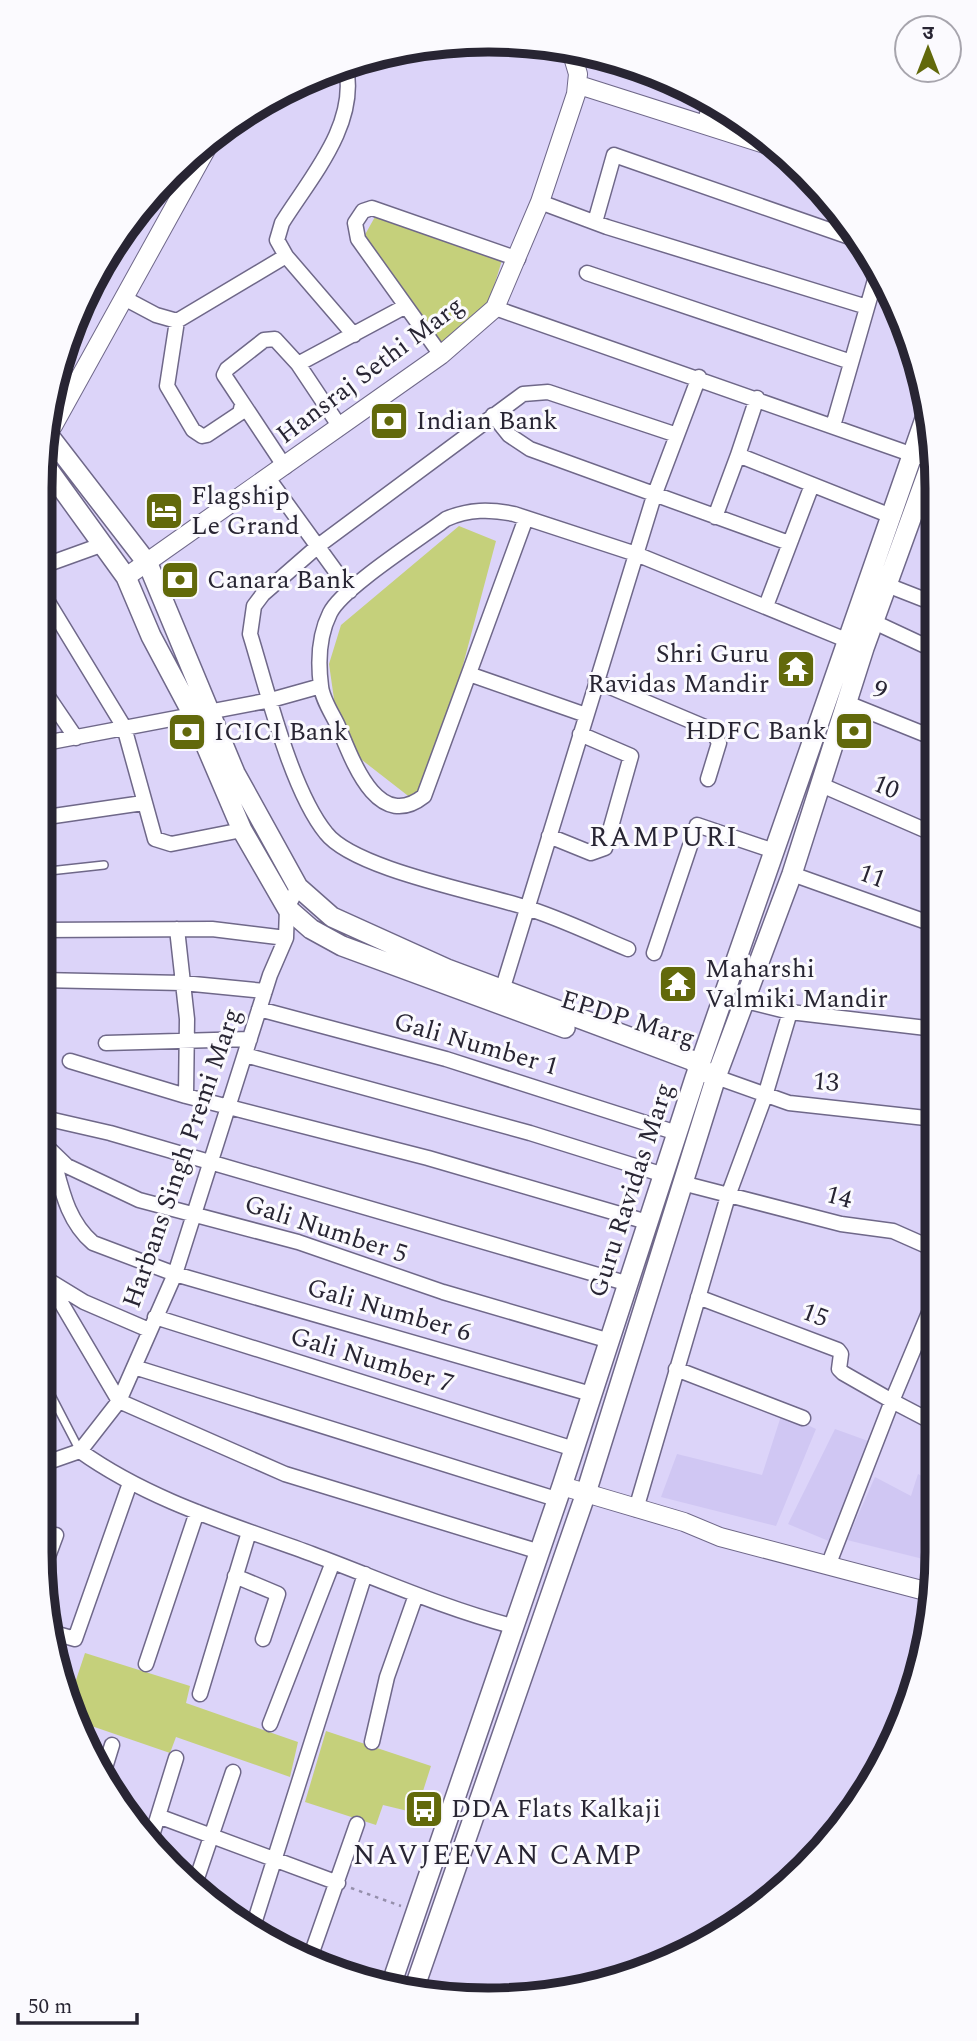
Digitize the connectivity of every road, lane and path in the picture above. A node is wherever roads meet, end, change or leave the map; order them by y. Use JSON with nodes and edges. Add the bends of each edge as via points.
{"nodes":[{"id":1,"x":574,"y":61,"type":"edge"},
{"id":2,"x":347,"y":76,"type":"edge"},
{"id":3,"x":579,"y":85,"type":"junction"},
{"id":4,"x":708,"y":111,"type":"edge"},
{"id":5,"x":704,"y":125,"type":"junction"},
{"id":6,"x":746,"y":137,"type":"edge"},
{"id":7,"x":199,"y":163,"type":"edge"},
{"id":8,"x":540,"y":202,"type":"junction"},
{"id":9,"x":595,"y":222,"type":"junction"},
{"id":10,"x":843,"y":235,"type":"edge"},
{"id":11,"x":286,"y":256,"type":"junction"},
{"id":12,"x":518,"y":259,"type":"junction"},
{"id":13,"x":587,"y":273,"type":"dead end"},
{"id":14,"x":874,"y":285,"type":"edge"},
{"id":15,"x":124,"y":298,"type":"junction"},
{"id":16,"x":406,"y":306,"type":"junction"},
{"id":17,"x":867,"y":307,"type":"junction"},
{"id":18,"x":495,"y":308,"type":"junction"},
{"id":19,"x":177,"y":321,"type":"junction"},
{"id":20,"x":354,"y":335,"type":"junction"},
{"id":21,"x":441,"y":355,"type":"junction"},
{"id":22,"x":851,"y":362,"type":"junction"},
{"id":23,"x":298,"y":364,"type":"junction"},
{"id":24,"x":699,"y":377,"type":"junction"},
{"id":25,"x":757,"y":398,"type":"junction"},
{"id":26,"x":242,"y":405,"type":"junction"},
{"id":27,"x":59,"y":415,"type":"edge"},
{"id":28,"x":493,"y":415,"type":"junction"},
{"id":29,"x":833,"y":426,"type":"junction"},
{"id":30,"x":340,"y":427,"type":"junction"},
{"id":31,"x":921,"y":431,"type":"edge"},
{"id":32,"x":677,"y":435,"type":"junction"},
{"id":33,"x":55,"y":443,"type":"edge"},
{"id":34,"x":913,"y":454,"type":"junction"},
{"id":35,"x":738,"y":455,"type":"junction"},
{"id":36,"x":924,"y":459,"type":"edge"},
{"id":37,"x":285,"y":467,"type":"junction"},
{"id":38,"x":52,"y":475,"type":"edge"},
{"id":39,"x":268,"y":478,"type":"junction"},
{"id":40,"x":925,"y":482,"type":"edge"},
{"id":41,"x":812,"y":485,"type":"junction"},
{"id":42,"x":654,"y":496,"type":"junction"},
{"id":43,"x":891,"y":516,"type":"junction"},
{"id":44,"x":715,"y":517,"type":"junction"},
{"id":45,"x":526,"y":518,"type":"junction"},
{"id":46,"x":789,"y":543,"type":"junction"},
{"id":47,"x":102,"y":545,"type":"junction"},
{"id":48,"x":318,"y":546,"type":"junction"},
{"id":49,"x":636,"y":554,"type":"junction"},
{"id":50,"x":52,"y":563,"type":"edge"},
{"id":51,"x":148,"y":564,"type":"junction"},
{"id":52,"x":126,"y":577,"type":"junction"},
{"id":53,"x":887,"y":585,"type":"junction"},
{"id":54,"x":350,"y":591,"type":"junction"},
{"id":55,"x":925,"y":600,"type":"edge"},
{"id":56,"x":766,"y":606,"type":"junction"},
{"id":57,"x":52,"y":609,"type":"edge"},
{"id":58,"x":874,"y":622,"type":"junction"},
{"id":59,"x":856,"y":644,"type":"junction"},
{"id":60,"x":925,"y":646,"type":"edge"},
{"id":61,"x":469,"y":674,"type":"junction"},
{"id":62,"x":596,"y":681,"type":"junction"},
{"id":63,"x":321,"y":686,"type":"junction"},
{"id":64,"x":271,"y":700,"type":"junction"},
{"id":65,"x":52,"y":702,"type":"edge"},
{"id":66,"x":847,"y":703,"type":"junction"},
{"id":67,"x":201,"y":712,"type":"junction"},
{"id":68,"x":586,"y":715,"type":"junction"},
{"id":69,"x":124,"y":727,"type":"junction"},
{"id":70,"x":580,"y":734,"type":"junction"},
{"id":71,"x":925,"y":734,"type":"edge"},
{"id":72,"x":76,"y":737,"type":"junction"},
{"id":73,"x":52,"y":742,"type":"edge"},
{"id":74,"x":708,"y":779,"type":"dead end"},
{"id":75,"x":819,"y":784,"type":"junction"},
{"id":76,"x":143,"y":803,"type":"junction"},
{"id":77,"x":52,"y":816,"type":"edge"},
{"id":78,"x":242,"y":830,"type":"junction"},
{"id":79,"x":925,"y":830,"type":"edge"},
{"id":80,"x":549,"y":836,"type":"junction"},
{"id":81,"x":774,"y":851,"type":"junction"},
{"id":82,"x":104,"y":865,"type":"dead end"},
{"id":83,"x":52,"y":871,"type":"edge"},
{"id":84,"x":792,"y":874,"type":"junction"},
{"id":85,"x":298,"y":887,"type":"junction"},
{"id":86,"x":527,"y":907,"type":"junction"},
{"id":87,"x":287,"y":908,"type":"junction"},
{"id":88,"x":925,"y":922,"type":"edge"},
{"id":89,"x":177,"y":929,"type":"junction"},
{"id":90,"x":52,"y":930,"type":"edge"},
{"id":91,"x":286,"y":938,"type":"junction"},
{"id":92,"x":628,"y":949,"type":"dead end"},
{"id":93,"x":654,"y":953,"type":"dead end"},
{"id":94,"x":52,"y":980,"type":"edge"},
{"id":95,"x":183,"y":983,"type":"junction"},
{"id":96,"x":265,"y":990,"type":"junction"},
{"id":97,"x":500,"y":998,"type":"junction"},
{"id":98,"x":746,"y":1001,"type":"junction"},
{"id":99,"x":259,"y":1009,"type":"junction"},
{"id":100,"x":790,"y":1012,"type":"junction"},
{"id":101,"x":925,"y":1028,"type":"edge"},
{"id":102,"x":250,"y":1039,"type":"junction"},
{"id":103,"x":188,"y":1040,"type":"junction"},
{"id":104,"x":106,"y":1042,"type":"dead end"},
{"id":105,"x":246,"y":1055,"type":"junction"},
{"id":106,"x":70,"y":1061,"type":"dead end"},
{"id":107,"x":708,"y":1073,"type":"junction"},
{"id":108,"x":186,"y":1096,"type":"junction"},
{"id":109,"x":765,"y":1096,"type":"junction"},
{"id":110,"x":228,"y":1107,"type":"junction"},
{"id":111,"x":925,"y":1118,"type":"edge"},
{"id":112,"x":52,"y":1121,"type":"edge"},
{"id":113,"x":677,"y":1133,"type":"junction"},
{"id":114,"x":52,"y":1154,"type":"joint"},
{"id":115,"x":205,"y":1162,"type":"junction"},
{"id":116,"x":673,"y":1179,"type":"junction"},
{"id":117,"x":728,"y":1196,"type":"junction"},
{"id":118,"x":195,"y":1214,"type":"junction"},
{"id":119,"x":647,"y":1222,"type":"junction"},
{"id":120,"x":925,"y":1245,"type":"edge"},
{"id":121,"x":174,"y":1274,"type":"junction"},
{"id":122,"x":52,"y":1279,"type":"edge"},
{"id":123,"x":629,"y":1284,"type":"junction"},
{"id":124,"x":52,"y":1286,"type":"edge"},
{"id":125,"x":698,"y":1297,"type":"junction"},
{"id":126,"x":925,"y":1322,"type":"edge"},
{"id":127,"x":152,"y":1323,"type":"junction"},
{"id":128,"x":610,"y":1341,"type":"junction"},
{"id":129,"x":134,"y":1367,"type":"junction"},
{"id":130,"x":676,"y":1368,"type":"junction"},
{"id":131,"x":591,"y":1394,"type":"junction"},
{"id":132,"x":52,"y":1397,"type":"edge"},
{"id":133,"x":120,"y":1401,"type":"junction"},
{"id":134,"x":892,"y":1401,"type":"junction"},
{"id":135,"x":803,"y":1418,"type":"dead end"},
{"id":136,"x":925,"y":1418,"type":"edge"},
{"id":137,"x":574,"y":1449,"type":"junction"},
{"id":138,"x":80,"y":1451,"type":"junction"},
{"id":139,"x":52,"y":1461,"type":"edge"},
{"id":140,"x":130,"y":1483,"type":"junction"},
{"id":141,"x":559,"y":1493,"type":"junction"},
{"id":142,"x":586,"y":1493,"type":"junction"},
{"id":143,"x":636,"y":1509,"type":"junction"},
{"id":144,"x":197,"y":1512,"type":"junction"},
{"id":145,"x":249,"y":1532,"type":"junction"},
{"id":146,"x":56,"y":1535,"type":"dead end"},
{"id":147,"x":52,"y":1544,"type":"edge"},
{"id":148,"x":540,"y":1552,"type":"junction"},
{"id":149,"x":830,"y":1560,"type":"junction"},
{"id":150,"x":333,"y":1562,"type":"junction"},
{"id":151,"x":365,"y":1574,"type":"junction"},
{"id":152,"x":235,"y":1576,"type":"junction"},
{"id":153,"x":924,"y":1580,"type":"edge"},
{"id":154,"x":923,"y":1590,"type":"edge"},
{"id":155,"x":416,"y":1595,"type":"junction"},
{"id":156,"x":512,"y":1626,"type":"junction"},
{"id":157,"x":60,"y":1635,"type":"edge"},
{"id":158,"x":263,"y":1639,"type":"dead end"},
{"id":159,"x":146,"y":1664,"type":"dead end"},
{"id":160,"x":200,"y":1693,"type":"dead end"},
{"id":161,"x":270,"y":1724,"type":"dead end"},
{"id":162,"x":372,"y":1742,"type":"dead end"},
{"id":163,"x":113,"y":1745,"type":"dead end"},
{"id":164,"x":176,"y":1759,"type":"dead end"},
{"id":165,"x":107,"y":1763,"type":"edge"},
{"id":166,"x":233,"y":1772,"type":"dead end"},
{"id":167,"x":158,"y":1815,"type":"junction"},
{"id":168,"x":358,"y":1824,"type":"dead end"},
{"id":169,"x":153,"y":1831,"type":"edge"},
{"id":170,"x":212,"y":1836,"type":"junction"},
{"id":171,"x":276,"y":1858,"type":"junction"},
{"id":172,"x":198,"y":1877,"type":"edge"},
{"id":173,"x":338,"y":1883,"type":"junction"},
{"id":174,"x":414,"y":1910,"type":"junction"},
{"id":175,"x":255,"y":1921,"type":"edge"},
{"id":176,"x":313,"y":1951,"type":"edge"},
{"id":177,"x":393,"y":1978,"type":"edge"},
{"id":178,"x":417,"y":1982,"type":"edge"}],
"edges":[{"from":1,"to":3,"type":"street"},
{"from":2,"to":11,"type":"street","via":[[349,96],[340,128],[279,230],[278,243]]},
{"from":3,"to":5,"type":"street"},
{"from":3,"to":8,"type":"street","name":"Hansraj Sethi Marg"},
{"from":4,"to":5,"type":"street"},
{"from":5,"to":6,"type":"street"},
{"from":7,"to":15,"type":"street"},
{"from":8,"to":9,"type":"street"},
{"from":8,"to":12,"type":"street","name":"Hansraj Sethi Marg"},
{"from":9,"to":10,"type":"street","via":[[614,155]]},
{"from":9,"to":17,"type":"street"},
{"from":11,"to":19,"type":"street"},
{"from":11,"to":20,"type":"street"},
{"from":12,"to":16,"type":"street","via":[[366,209],[355,223],[356,233]]},
{"from":12,"to":18,"type":"street","name":"Hansraj Sethi Marg"},
{"from":13,"to":22,"type":"street"},
{"from":14,"to":17,"type":"street"},
{"from":15,"to":19,"type":"street"},
{"from":15,"to":27,"type":"street"},
{"from":16,"to":20,"type":"street"},
{"from":16,"to":21,"type":"street"},
{"from":17,"to":22,"type":"street"},
{"from":18,"to":21,"type":"street","name":"Hansraj Sethi Marg"},
{"from":18,"to":24,"type":"street"},
{"from":19,"to":26,"type":"street","via":[[167,386],[193,430],[207,435],[240,413]]},
{"from":20,"to":23,"type":"street"},
{"from":21,"to":30,"type":"street","name":"Hansraj Sethi Marg"},
{"from":22,"to":29,"type":"street"},
{"from":23,"to":26,"type":"street","via":[[275,339],[264,340],[225,372]]},
{"from":23,"to":30,"type":"street"},
{"from":24,"to":25,"type":"street"},
{"from":24,"to":32,"type":"street"},
{"from":25,"to":29,"type":"street"},
{"from":25,"to":35,"type":"street"},
{"from":26,"to":37,"type":"street"},
{"from":28,"to":32,"type":"street","via":[[523,394],[548,392]]},
{"from":28,"to":42,"type":"street","via":[[509,435],[530,449]]},
{"from":28,"to":48,"type":"street"},
{"from":29,"to":34,"type":"street"},
{"from":30,"to":37,"type":"street","name":"Hansraj Sethi Marg"},
{"from":31,"to":34,"type":"main road","name":"Guru Ravidas Marg"},
{"from":32,"to":42,"type":"street"},
{"from":33,"to":51,"type":"main road","name":"EPDP Marg"},
{"from":34,"to":36,"type":"street"},
{"from":34,"to":43,"type":"main road","name":"Guru Ravidas Marg"},
{"from":35,"to":41,"type":"street"},
{"from":35,"to":44,"type":"street"},
{"from":37,"to":39,"type":"street","name":"Hansraj Sethi Marg"},
{"from":38,"to":47,"type":"main road","name":"EPDP Marg"},
{"from":39,"to":48,"type":"street"},
{"from":39,"to":51,"type":"street","name":"Hansraj Sethi Marg"},
{"from":40,"to":53,"type":"main road","name":"Guru Ravidas Marg"},
{"from":41,"to":43,"type":"street"},
{"from":41,"to":46,"type":"street"},
{"from":42,"to":44,"type":"street"},
{"from":42,"to":49,"type":"street"},
{"from":43,"to":59,"type":"main road","name":"Guru Ravidas Marg"},
{"from":44,"to":46,"type":"street"},
{"from":45,"to":49,"type":"street"},
{"from":45,"to":54,"type":"street","via":[[497,510],[457,514]]},
{"from":45,"to":61,"type":"street"},
{"from":46,"to":56,"type":"street"},
{"from":47,"to":50,"type":"street"},
{"from":47,"to":52,"type":"main road","name":"EPDP Marg"},
{"from":48,"to":54,"type":"street"},
{"from":48,"to":64,"type":"street","via":[[254,606],[250,634]]},
{"from":49,"to":56,"type":"street"},
{"from":49,"to":62,"type":"street"},
{"from":51,"to":52,"type":"street","name":"Hansraj Sethi Marg"},
{"from":51,"to":67,"type":"main road","name":"EPDP Marg"},
{"from":52,"to":67,"type":"main road","name":"EPDP Marg","via":[[151,636]]},
{"from":53,"to":55,"type":"street"},
{"from":53,"to":58,"type":"main road","name":"Guru Ravidas Marg"},
{"from":54,"to":63,"type":"street","via":[[337,601],[325,627],[320,645]]},
{"from":56,"to":59,"type":"street"},
{"from":57,"to":69,"type":"street"},
{"from":58,"to":59,"type":"main road","name":"Guru Ravidas Marg"},
{"from":58,"to":60,"type":"street"},
{"from":59,"to":66,"type":"main road","name":"Guru Ravidas Marg"},
{"from":59,"to":81,"type":"main road","name":"Guru Ravidas Marg"},
{"from":61,"to":63,"type":"street","via":[[430,784],[412,805],[396,806],[369,789]]},
{"from":61,"to":68,"type":"street"},
{"from":62,"to":68,"type":"street"},
{"from":62,"to":74,"type":"street","via":[[712,730],[719,743]]},
{"from":63,"to":64,"type":"street"},
{"from":64,"to":67,"type":"street"},
{"from":64,"to":86,"type":"street","via":[[304,800],[327,835],[379,864]]},
{"from":65,"to":72,"type":"street"},
{"from":66,"to":71,"type":"street","name":"9"},
{"from":66,"to":75,"type":"main road","name":"Guru Ravidas Marg"},
{"from":67,"to":69,"type":"street"},
{"from":67,"to":78,"type":"main road","name":"EPDP Marg"},
{"from":67,"to":85,"type":"main road","name":"EPDP Marg"},
{"from":68,"to":70,"type":"street"},
{"from":69,"to":72,"type":"street"},
{"from":69,"to":76,"type":"street"},
{"from":70,"to":80,"type":"street"},
{"from":70,"to":80,"type":"street","via":[[631,755],[605,848],[596,854]]},
{"from":72,"to":73,"type":"street"},
{"from":75,"to":79,"type":"street","name":"10"},
{"from":75,"to":84,"type":"main road","name":"Guru Ravidas Marg"},
{"from":76,"to":77,"type":"street"},
{"from":76,"to":78,"type":"street","via":[[155,839],[165,844]]},
{"from":78,"to":87,"type":"main road","name":"EPDP Marg"},
{"from":80,"to":86,"type":"street"},
{"from":81,"to":93,"type":"street","via":[[697,825]]},
{"from":81,"to":107,"type":"main road","name":"Guru Ravidas Marg"},
{"from":82,"to":83,"type":"lane"},
{"from":84,"to":88,"type":"street","name":"11"},
{"from":84,"to":98,"type":"main road","name":"Guru Ravidas Marg"},
{"from":85,"to":87,"type":"street"},
{"from":85,"to":97,"type":"main road","name":"EPDP Marg","via":[[332,916]]},
{"from":86,"to":92,"type":"street"},
{"from":86,"to":97,"type":"street"},
{"from":87,"to":91,"type":"street","name":"Harbans Singh Premi Marg"},
{"from":87,"to":97,"type":"main road","name":"EPDP Marg","via":[[311,929],[342,946]]},
{"from":89,"to":90,"type":"street"},
{"from":89,"to":91,"type":"street"},
{"from":89,"to":95,"type":"street"},
{"from":91,"to":96,"type":"street","name":"Harbans Singh Premi Marg"},
{"from":94,"to":95,"type":"street"},
{"from":95,"to":96,"type":"street"},
{"from":95,"to":103,"type":"street"},
{"from":96,"to":99,"type":"street","name":"Harbans Singh Premi Marg"},
{"from":97,"to":107,"type":"main road","name":"EPDP Marg","via":[[691,1059]]},
{"from":98,"to":100,"type":"street"},
{"from":98,"to":107,"type":"main road","name":"Guru Ravidas Marg"},
{"from":99,"to":102,"type":"street","name":"Harbans Singh Premi Marg"},
{"from":99,"to":113,"type":"street","name":"Gali Number 1","via":[[446,1059]]},
{"from":100,"to":101,"type":"street"},
{"from":100,"to":109,"type":"street"},
{"from":102,"to":103,"type":"street"},
{"from":102,"to":105,"type":"street","name":"Harbans Singh Premi Marg"},
{"from":103,"to":104,"type":"street"},
{"from":103,"to":108,"type":"street"},
{"from":105,"to":110,"type":"street","name":"Harbans Singh Premi Marg"},
{"from":105,"to":116,"type":"street","name":"14","via":[[530,1133]]},
{"from":106,"to":108,"type":"street"},
{"from":107,"to":109,"type":"street","name":"13"},
{"from":107,"to":113,"type":"main road","name":"Guru Ravidas Marg"},
{"from":107,"to":116,"type":"main road","name":"Guru Ravidas Marg"},
{"from":108,"to":110,"type":"street"},
{"from":109,"to":111,"type":"street","name":"13","via":[[789,1103]]},
{"from":109,"to":117,"type":"street"},
{"from":110,"to":115,"type":"street","name":"Harbans Singh Premi Marg"},
{"from":110,"to":119,"type":"street","via":[[428,1158]]},
{"from":112,"to":115,"type":"street"},
{"from":113,"to":116,"type":"main road","name":"Guru Ravidas Marg"},
{"from":114,"to":118,"type":"street","name":"Gali Number 5","via":[[83,1176],[139,1200]]},
{"from":114,"to":121,"type":"street","name":"Gali Number 6","via":[[69,1213],[83,1235]]},
{"from":115,"to":118,"type":"street","name":"Harbans Singh Premi Marg"},
{"from":115,"to":123,"type":"street"},
{"from":116,"to":117,"type":"street","name":"14"},
{"from":116,"to":119,"type":"main road","name":"Guru Ravidas Marg"},
{"from":116,"to":142,"type":"main road","name":"Guru Ravidas Marg"},
{"from":117,"to":120,"type":"street","name":"14","via":[[860,1228],[893,1231]]},
{"from":117,"to":125,"type":"street"},
{"from":118,"to":121,"type":"street","name":"Harbans Singh Premi Marg"},
{"from":118,"to":128,"type":"street","name":"Gali Number 5","via":[[298,1241],[417,1284]]},
{"from":119,"to":123,"type":"main road","name":"Guru Ravidas Marg"},
{"from":121,"to":127,"type":"street","name":"Harbans Singh Premi Marg"},
{"from":121,"to":131,"type":"street","name":"Gali Number 6"},
{"from":122,"to":127,"type":"street","name":"Gali Number 7","via":[[84,1302]]},
{"from":123,"to":128,"type":"main road","name":"Guru Ravidas Marg"},
{"from":124,"to":133,"type":"street"},
{"from":125,"to":130,"type":"street"},
{"from":125,"to":134,"type":"street","name":"15","via":[[838,1350],[843,1373]]},
{"from":126,"to":134,"type":"street"},
{"from":127,"to":129,"type":"street","name":"Harbans Singh Premi Marg"},
{"from":127,"to":137,"type":"street","name":"Gali Number 7"},
{"from":128,"to":131,"type":"main road","name":"Guru Ravidas Marg"},
{"from":129,"to":133,"type":"street","name":"Harbans Singh Premi Marg"},
{"from":129,"to":141,"type":"street"},
{"from":130,"to":135,"type":"street"},
{"from":130,"to":143,"type":"street"},
{"from":131,"to":137,"type":"main road","name":"Guru Ravidas Marg"},
{"from":132,"to":138,"type":"lane"},
{"from":133,"to":138,"type":"street","name":"Harbans Singh Premi Marg"},
{"from":133,"to":148,"type":"street","via":[[285,1474]]},
{"from":134,"to":136,"type":"street"},
{"from":134,"to":149,"type":"street"},
{"from":137,"to":141,"type":"main road","name":"Guru Ravidas Marg"},
{"from":138,"to":139,"type":"street"},
{"from":138,"to":140,"type":"street"},
{"from":140,"to":144,"type":"street"},
{"from":140,"to":157,"type":"street","via":[[75,1639]]},
{"from":141,"to":142,"type":"street"},
{"from":141,"to":148,"type":"main road","name":"Guru Ravidas Marg"},
{"from":142,"to":143,"type":"street"},
{"from":142,"to":178,"type":"main road","name":"Guru Ravidas Marg"},
{"from":143,"to":149,"type":"street","via":[[720,1537]]},
{"from":144,"to":145,"type":"street"},
{"from":144,"to":159,"type":"street"},
{"from":145,"to":150,"type":"street"},
{"from":145,"to":152,"type":"street"},
{"from":146,"to":147,"type":"street"},
{"from":148,"to":156,"type":"main road","name":"Guru Ravidas Marg"},
{"from":149,"to":153,"type":"street"},
{"from":149,"to":154,"type":"street"},
{"from":150,"to":151,"type":"street"},
{"from":150,"to":161,"type":"street"},
{"from":151,"to":155,"type":"street"},
{"from":151,"to":171,"type":"street"},
{"from":152,"to":158,"type":"street","via":[[278,1594]]},
{"from":152,"to":160,"type":"street"},
{"from":155,"to":156,"type":"street"},
{"from":155,"to":162,"type":"street","via":[[387,1676]]},
{"from":156,"to":174,"type":"main road","name":"Guru Ravidas Marg"},
{"from":163,"to":165,"type":"street"},
{"from":164,"to":167,"type":"street"},
{"from":166,"to":170,"type":"street"},
{"from":167,"to":169,"type":"street"},
{"from":167,"to":170,"type":"street"},
{"from":168,"to":173,"type":"street"},
{"from":170,"to":171,"type":"street"},
{"from":170,"to":172,"type":"street"},
{"from":171,"to":173,"type":"street"},
{"from":171,"to":175,"type":"street"},
{"from":173,"to":174,"type":"path"},
{"from":173,"to":176,"type":"street"},
{"from":174,"to":177,"type":"main road","name":"Guru Ravidas Marg"}]}
